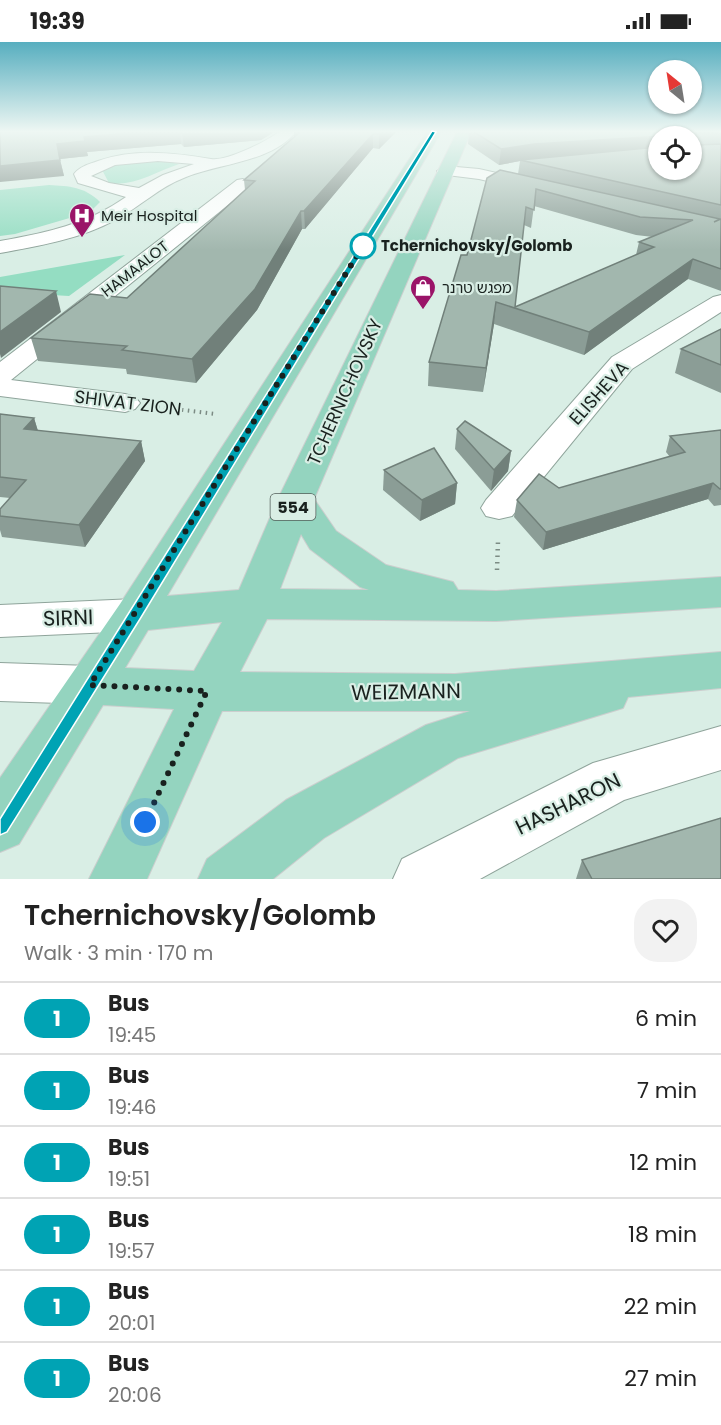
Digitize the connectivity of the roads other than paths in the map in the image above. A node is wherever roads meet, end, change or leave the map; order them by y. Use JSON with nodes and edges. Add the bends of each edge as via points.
{"nodes":[{"id":1,"x":87,"y":171,"type":"edge"},
{"id":2,"x":187,"y":171,"type":"edge"},
{"id":3,"x":410,"y":171,"type":"edge"},
{"id":4,"x":473,"y":171,"type":"edge"},
{"id":5,"x":462,"y":172,"type":"junction"},
{"id":6,"x":243,"y":184,"type":"dead end"},
{"id":7,"x":548,"y":190,"type":"edge"},
{"id":8,"x":142,"y":194,"type":"junction"},
{"id":9,"x":0,"y":247,"type":"edge"},
{"id":10,"x":721,"y":302,"type":"edge"},
{"id":11,"x":0,"y":375,"type":"edge"},
{"id":12,"x":0,"y":387,"type":"edge"},
{"id":13,"x":125,"y":403,"type":"road end"},
{"id":14,"x":296,"y":500,"type":"junction"},
{"id":15,"x":499,"y":508,"type":"road end"},
{"id":16,"x":721,"y":592,"type":"edge"},
{"id":17,"x":254,"y":604,"type":"junction"},
{"id":18,"x":496,"y":606,"type":"junction"},
{"id":19,"x":135,"y":615,"type":"junction"},
{"id":20,"x":0,"y":621,"type":"edge"},
{"id":21,"x":701,"y":672,"type":"edge"},
{"id":22,"x":0,"y":682,"type":"edge"},
{"id":23,"x":90,"y":685,"type":"junction"},
{"id":24,"x":207,"y":691,"type":"junction"},
{"id":25,"x":721,"y":748,"type":"edge"},
{"id":26,"x":0,"y":825,"type":"edge"},
{"id":27,"x":118,"y":879,"type":"edge"},
{"id":28,"x":227,"y":879,"type":"edge"},
{"id":29,"x":422,"y":879,"type":"edge"}],
"edges":[{"from":1,"to":8,"type":"street","via":[[82,174],[84,180],[98,186]]},
{"from":2,"to":8,"type":"street"},
{"from":3,"to":19,"type":"main road"},
{"from":4,"to":5,"type":"street"},
{"from":5,"to":7,"type":"street"},
{"from":5,"to":14,"type":"main road","name":"TCHERNICHOVSKY","number":"554"},
{"from":6,"to":11,"type":"street","name":"HAMAALOT"},
{"from":8,"to":9,"type":"street","via":[[84,228]]},
{"from":10,"to":15,"type":"street","name":"ELISHEVA","via":[[622,363]]},
{"from":12,"to":13,"type":"street","name":"SHIVAT ZION"},
{"from":14,"to":17,"type":"main road","name":"TCHERNICHOVSKY","number":"554"},
{"from":14,"to":18,"type":"main road","via":[[323,540],[374,577]]},
{"from":16,"to":18,"type":"main road"},
{"from":17,"to":18,"type":"main road"},
{"from":17,"to":19,"type":"main road"},
{"from":17,"to":24,"type":"main road","name":"TCHERNICHOVSKY","number":"554"},
{"from":19,"to":20,"type":"street","name":"SIRNI"},
{"from":19,"to":23,"type":"main road"},
{"from":21,"to":24,"type":"main road","name":"WEIZMANN","via":[[455,693]]},
{"from":21,"to":28,"type":"main road","via":[[444,740],[305,819]]},
{"from":22,"to":23,"type":"street"},
{"from":23,"to":24,"type":"main road","name":"WEIZMANN"},
{"from":23,"to":26,"type":"main road"},
{"from":24,"to":27,"type":"main road","name":"TCHERNICHOVSKY","number":"554"},
{"from":25,"to":29,"type":"street","name":"HASHARON","via":[[611,780]]}]}
